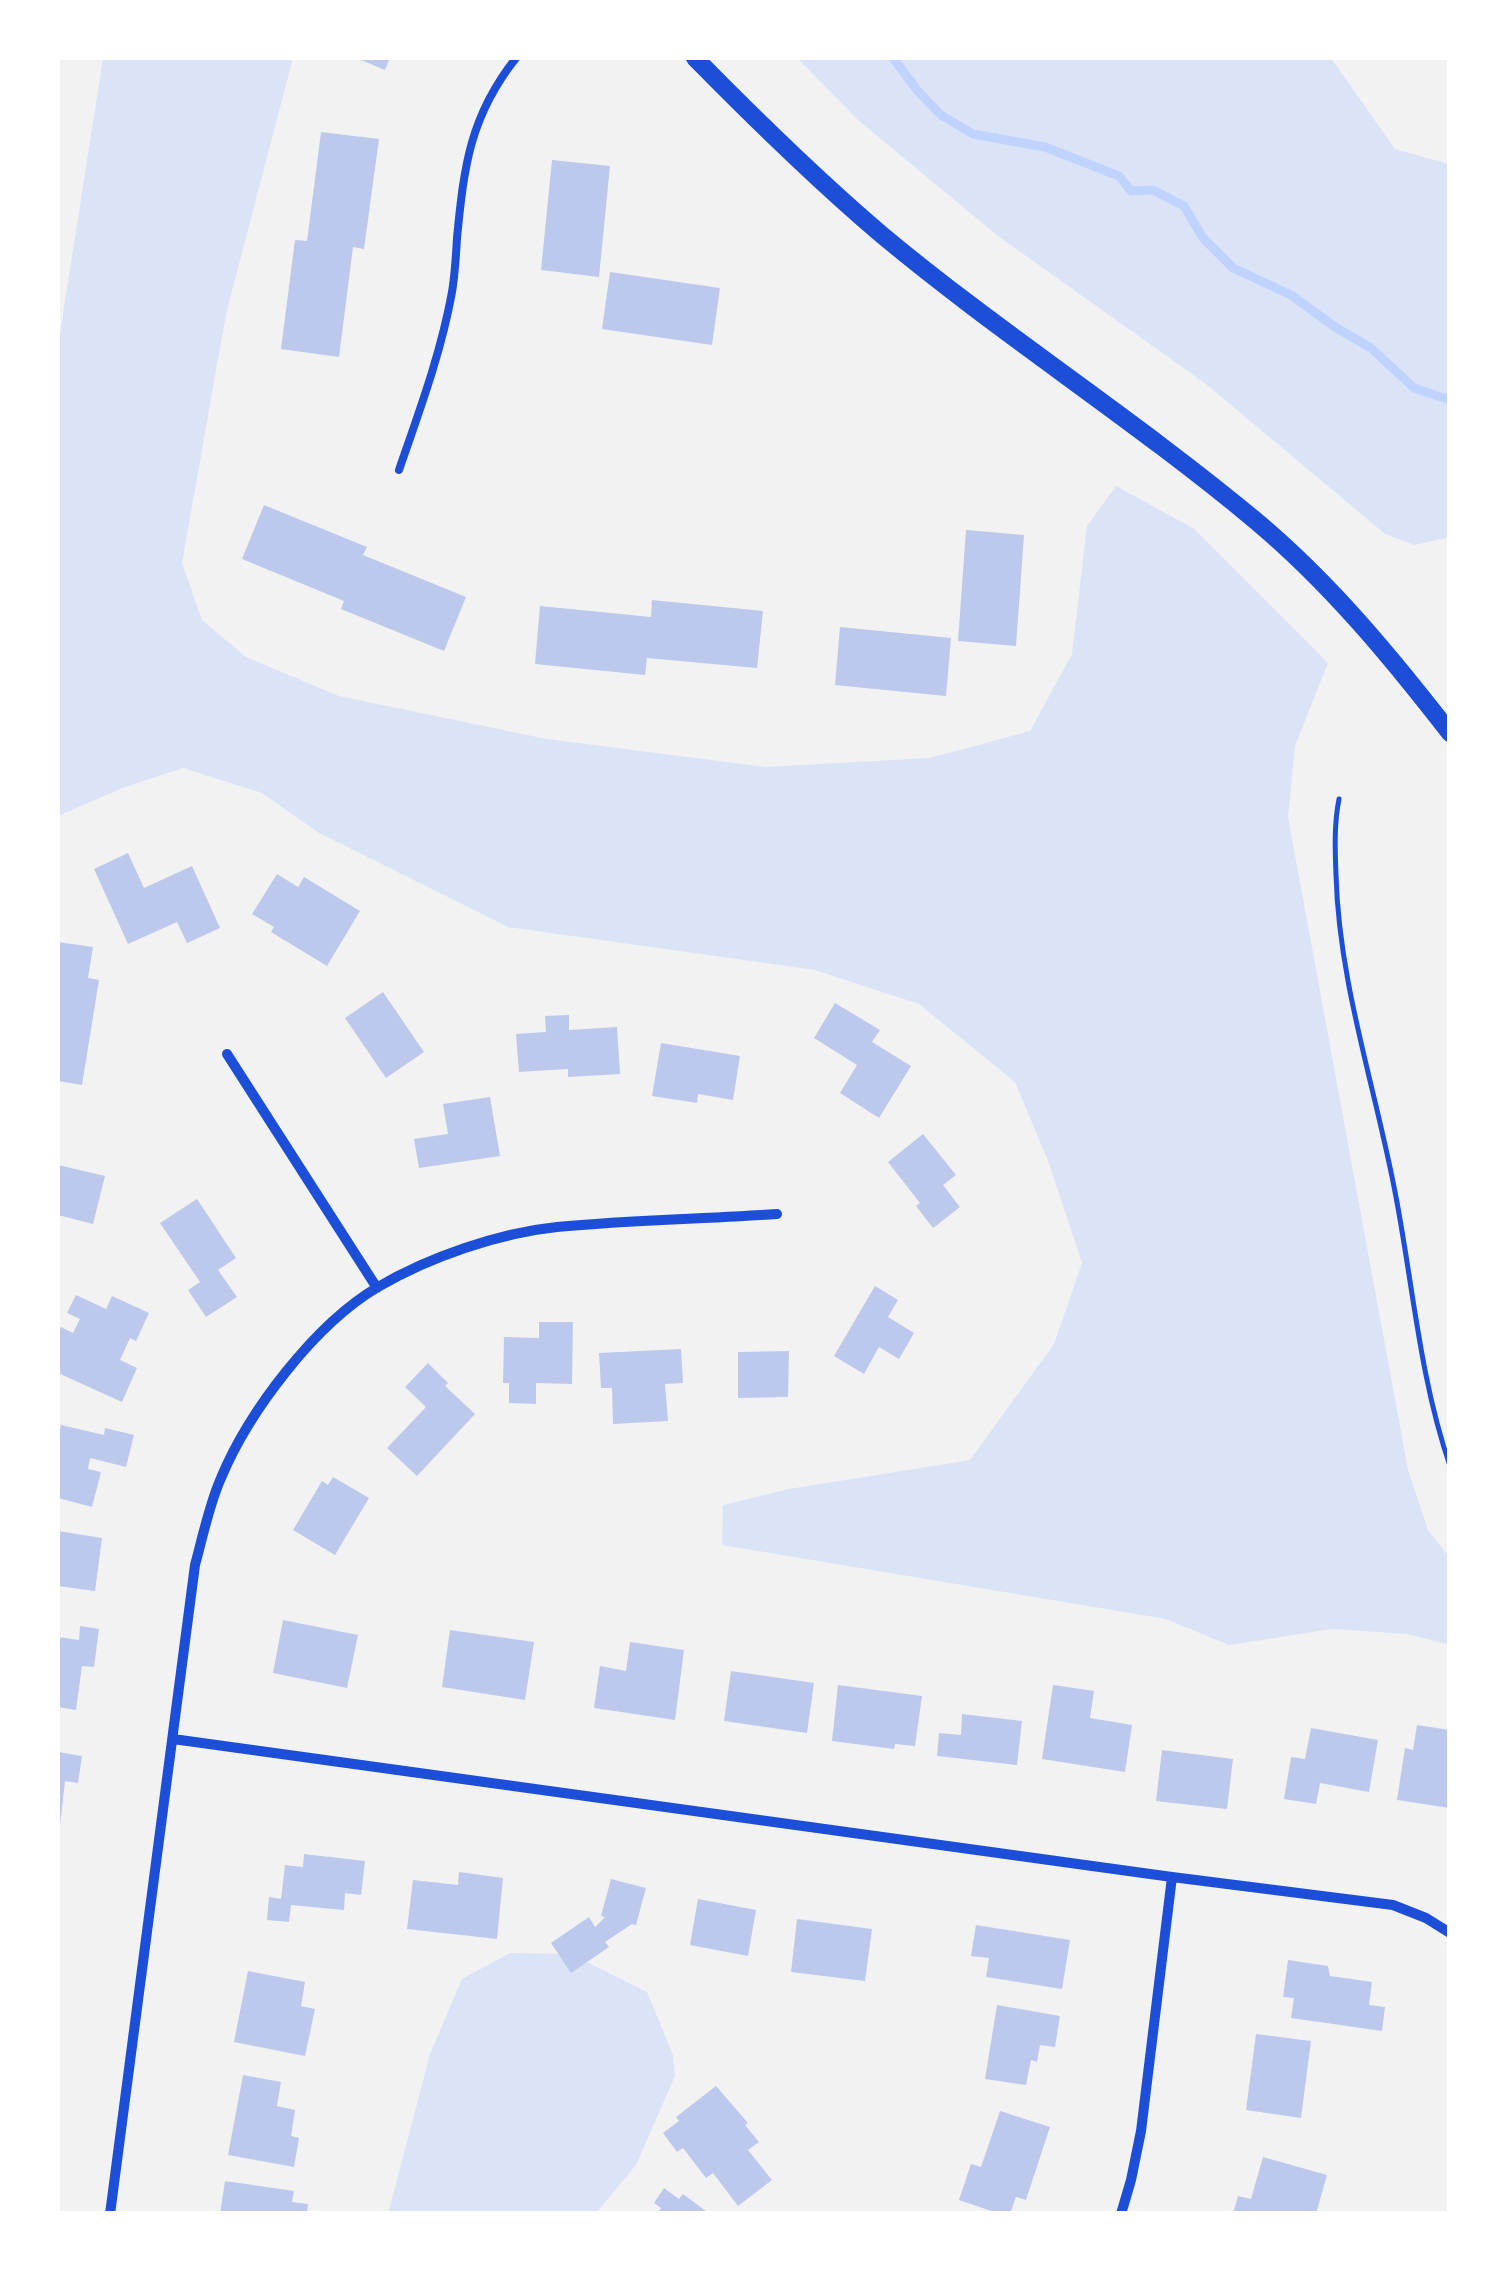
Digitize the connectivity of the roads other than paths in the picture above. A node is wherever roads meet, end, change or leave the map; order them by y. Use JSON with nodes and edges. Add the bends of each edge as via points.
{"nodes":[{"id":1,"x":516,"y":58,"type":"edge"},
{"id":2,"x":694,"y":58,"type":"edge"},
{"id":3,"x":399,"y":470,"type":"dead end"},
{"id":4,"x":1450,"y":734,"type":"edge"},
{"id":5,"x":228,"y":1054,"type":"dead end"},
{"id":6,"x":777,"y":1214,"type":"dead end"},
{"id":7,"x":377,"y":1288,"type":"junction"},
{"id":8,"x":173,"y":1739,"type":"junction"},
{"id":9,"x":1172,"y":1877,"type":"junction"},
{"id":10,"x":1450,"y":1933,"type":"edge"},
{"id":11,"x":110,"y":2214,"type":"edge"},
{"id":12,"x":1120,"y":2214,"type":"edge"}],
"edges":[{"from":1,"to":3,"type":"lane","via":[[481,113],[468,152],[439,350]]},
{"from":2,"to":4,"type":"street","via":[[883,236],[1258,522],[1338,598]]},
{"from":5,"to":7,"type":"street"},
{"from":6,"to":7,"type":"street","via":[[554,1227],[481,1243]]},
{"from":7,"to":8,"type":"street","via":[[302,1352],[221,1478],[195,1565]]},
{"from":8,"to":9,"type":"street"},
{"from":8,"to":11,"type":"street"},
{"from":9,"to":10,"type":"street","via":[[1393,1905]]},
{"from":9,"to":12,"type":"street","via":[[1141,2132]]}]}
